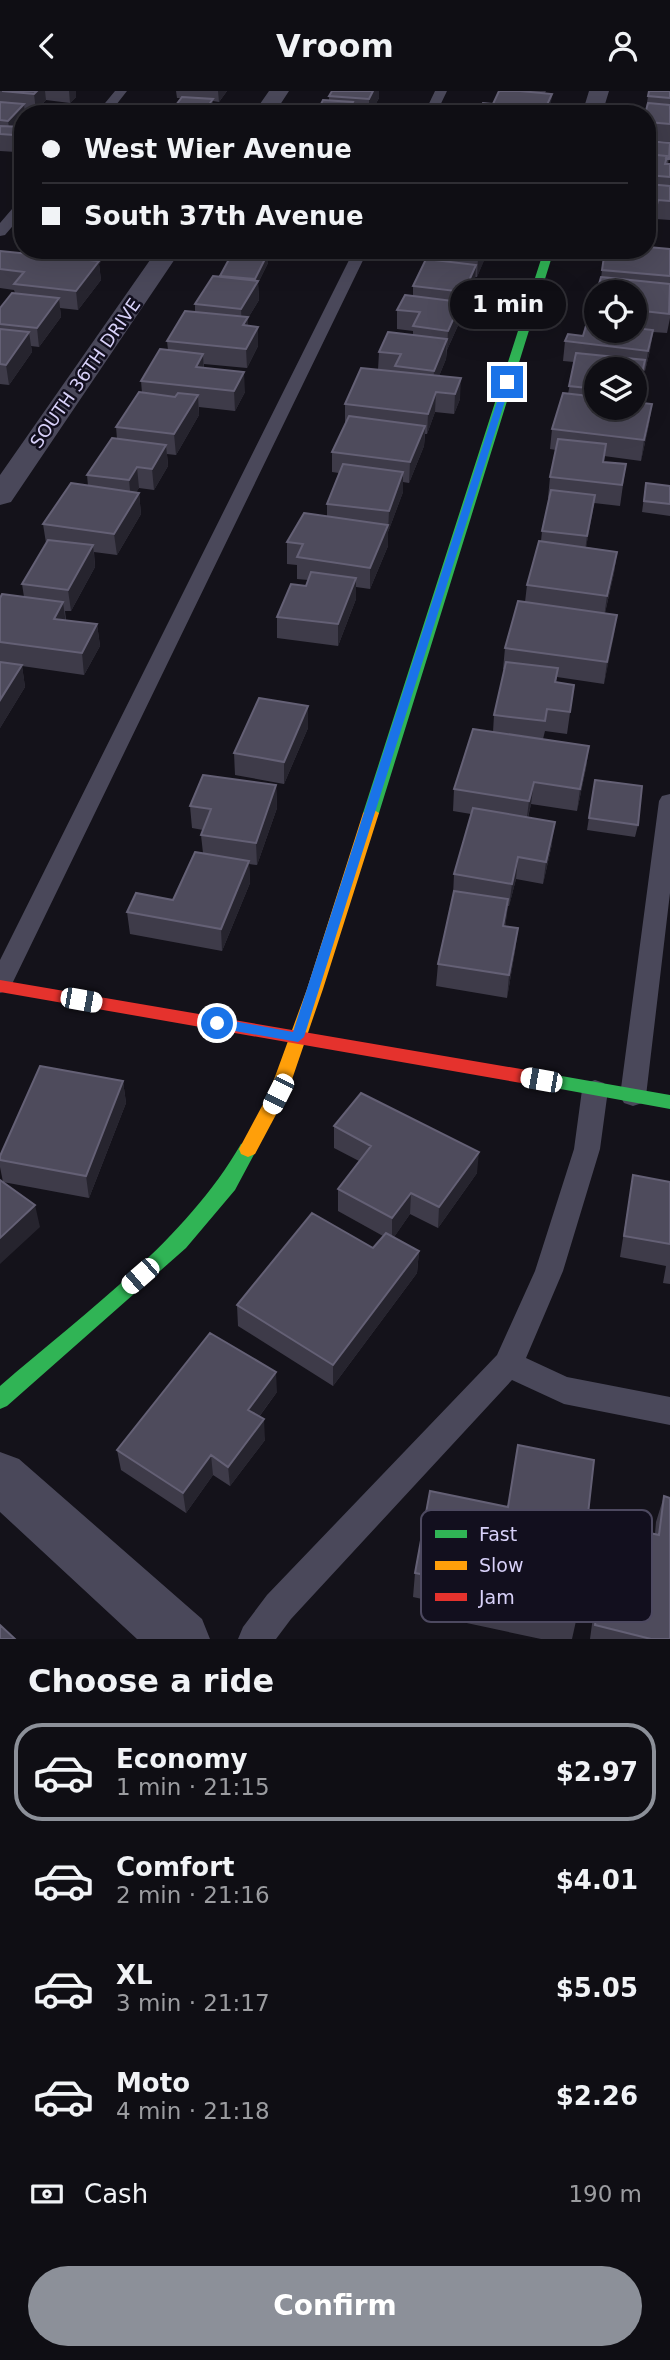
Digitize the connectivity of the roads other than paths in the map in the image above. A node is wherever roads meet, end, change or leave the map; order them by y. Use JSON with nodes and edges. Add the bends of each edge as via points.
{"nodes":[{"id":1,"x":121,"y":91,"type":"edge"},
{"id":2,"x":109,"y":105,"type":"edge"},
{"id":3,"x":14,"y":216,"type":"edge"},
{"id":4,"x":0,"y":232,"type":"edge"},
{"id":5,"x":163,"y":259,"type":"edge"},
{"id":6,"x":357,"y":259,"type":"edge"},
{"id":7,"x":546,"y":259,"type":"edge"},
{"id":8,"x":0,"y":496,"type":"edge"},
{"id":9,"x":670,"y":801,"type":"edge"},
{"id":10,"x":0,"y":985,"type":"edge"},
{"id":11,"x":298,"y":1037,"type":"junction"},
{"id":12,"x":595,"y":1090,"type":"junction"},
{"id":13,"x":634,"y":1096,"type":"junction"},
{"id":14,"x":670,"y":1102,"type":"edge"},
{"id":15,"x":508,"y":1364,"type":"junction"},
{"id":16,"x":0,"y":1399,"type":"edge"},
{"id":17,"x":670,"y":1411,"type":"edge"},
{"id":18,"x":0,"y":1477,"type":"edge"},
{"id":19,"x":182,"y":1639,"type":"edge"},
{"id":20,"x":255,"y":1639,"type":"edge"}],
"edges":[{"from":1,"to":2,"type":"lane"},
{"from":3,"to":4,"type":"lane"},
{"from":5,"to":8,"type":"street","name":"SOUTH 36TH DRIVE"},
{"from":6,"to":10,"type":"lane"},
{"from":7,"to":11,"type":"street"},
{"from":9,"to":13,"type":"lane"},
{"from":10,"to":11,"type":"street"},
{"from":11,"to":12,"type":"street"},
{"from":11,"to":16,"type":"street","via":[[278,1094],[228,1184],[179,1242]]},
{"from":12,"to":13,"type":"street"},
{"from":12,"to":15,"type":"lane","via":[[587,1149],[556,1247]]},
{"from":13,"to":14,"type":"street"},
{"from":15,"to":17,"type":"lane","via":[[564,1390]]},
{"from":15,"to":20,"type":"lane","via":[[279,1607]]},
{"from":18,"to":19,"type":"street"}]}
